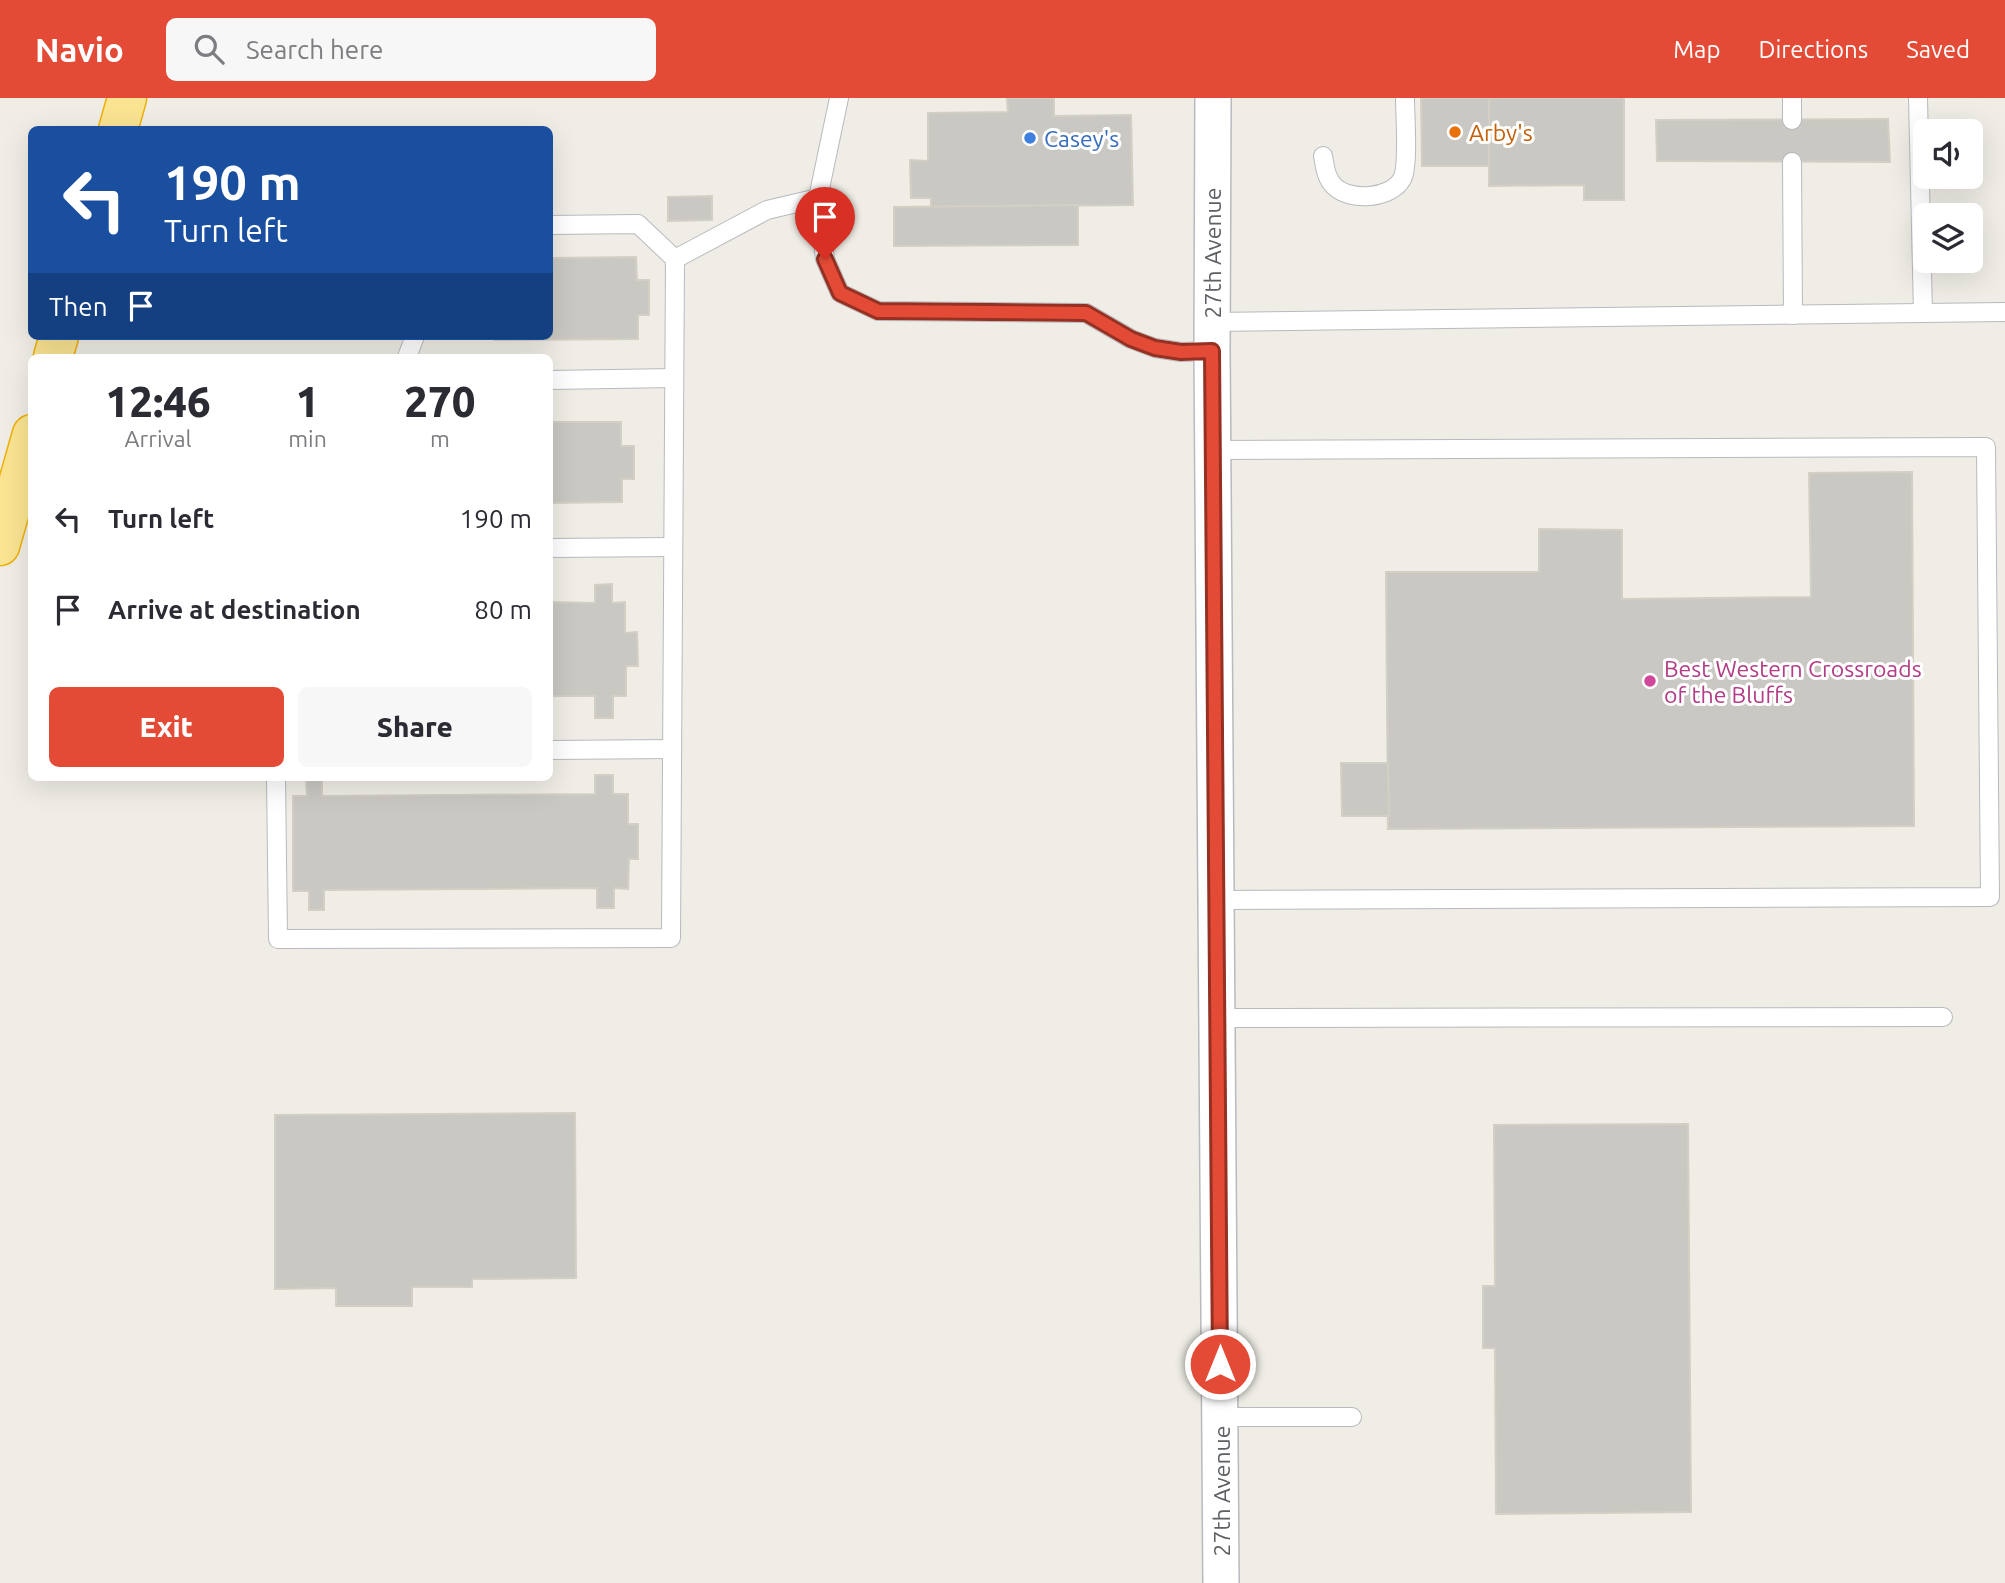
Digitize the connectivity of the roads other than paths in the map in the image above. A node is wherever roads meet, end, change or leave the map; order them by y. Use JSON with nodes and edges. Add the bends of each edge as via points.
{"nodes":[{"id":1,"x":127,"y":98,"type":"edge"},
{"id":2,"x":839,"y":98,"type":"edge"},
{"id":3,"x":1213,"y":98,"type":"edge"},
{"id":4,"x":1405,"y":98,"type":"edge"},
{"id":5,"x":1792,"y":98,"type":"edge"},
{"id":6,"x":1918,"y":98,"type":"edge"},
{"id":7,"x":1792,"y":120,"type":"dead end"},
{"id":8,"x":119,"y":126,"type":"edge"},
{"id":9,"x":1323,"y":156,"type":"dead end"},
{"id":10,"x":1792,"y":162,"type":"dead end"},
{"id":11,"x":817,"y":198,"type":"junction"},
{"id":12,"x":553,"y":225,"type":"edge"},
{"id":13,"x":675,"y":259,"type":"junction"},
{"id":14,"x":2005,"y":312,"type":"edge"},
{"id":15,"x":1923,"y":313,"type":"junction"},
{"id":16,"x":1793,"y":315,"type":"junction"},
{"id":17,"x":1212,"y":336,"type":"junction"},
{"id":18,"x":674,"y":378,"type":"junction"},
{"id":19,"x":553,"y":380,"type":"edge"},
{"id":20,"x":28,"y":448,"type":"edge"},
{"id":21,"x":1213,"y":450,"type":"junction"},
{"id":22,"x":0,"y":546,"type":"edge"},
{"id":23,"x":673,"y":547,"type":"junction"},
{"id":24,"x":553,"y":548,"type":"edge"},
{"id":25,"x":672,"y":749,"type":"junction"},
{"id":26,"x":553,"y":750,"type":"edge"},
{"id":27,"x":276,"y":781,"type":"edge"},
{"id":28,"x":1217,"y":900,"type":"junction"},
{"id":29,"x":1943,"y":1017,"type":"dead end"},
{"id":30,"x":1217,"y":1018,"type":"junction"},
{"id":31,"x":1220,"y":1417,"type":"junction"},
{"id":32,"x":1352,"y":1417,"type":"dead end"},
{"id":33,"x":1221,"y":1583,"type":"edge"}],
"edges":[{"from":1,"to":8,"type":"highway"},
{"from":2,"to":11,"type":"lane"},
{"from":3,"to":17,"type":"street","name":"27th Avenue"},
{"from":4,"to":9,"type":"lane","via":[[1404,177],[1396,188],[1382,194],[1348,195],[1326,176]]},
{"from":5,"to":7,"type":"lane"},
{"from":6,"to":15,"type":"lane"},
{"from":10,"to":16,"type":"lane"},
{"from":11,"to":13,"type":"lane","via":[[767,210]]},
{"from":11,"to":17,"type":"lane","via":[[825,259],[840,293],[878,311],[1086,313],[1131,339],[1181,352]]},
{"from":12,"to":13,"type":"lane","via":[[638,224]]},
{"from":13,"to":18,"type":"lane"},
{"from":14,"to":15,"type":"lane"},
{"from":15,"to":16,"type":"lane"},
{"from":16,"to":17,"type":"lane"},
{"from":17,"to":21,"type":"street","name":"27th Avenue"},
{"from":18,"to":19,"type":"lane"},
{"from":18,"to":23,"type":"lane"},
{"from":20,"to":22,"type":"highway"},
{"from":21,"to":28,"type":"street","name":"27th Avenue"},
{"from":21,"to":28,"type":"lane","via":[[1986,447],[1990,897]]},
{"from":23,"to":24,"type":"lane"},
{"from":23,"to":25,"type":"lane"},
{"from":25,"to":26,"type":"lane"},
{"from":25,"to":27,"type":"lane","via":[[671,938],[278,939]]},
{"from":28,"to":30,"type":"street","name":"27th Avenue"},
{"from":29,"to":30,"type":"lane"},
{"from":30,"to":31,"type":"street","name":"27th Avenue"},
{"from":31,"to":32,"type":"lane"},
{"from":31,"to":33,"type":"street","name":"27th Avenue"}]}
